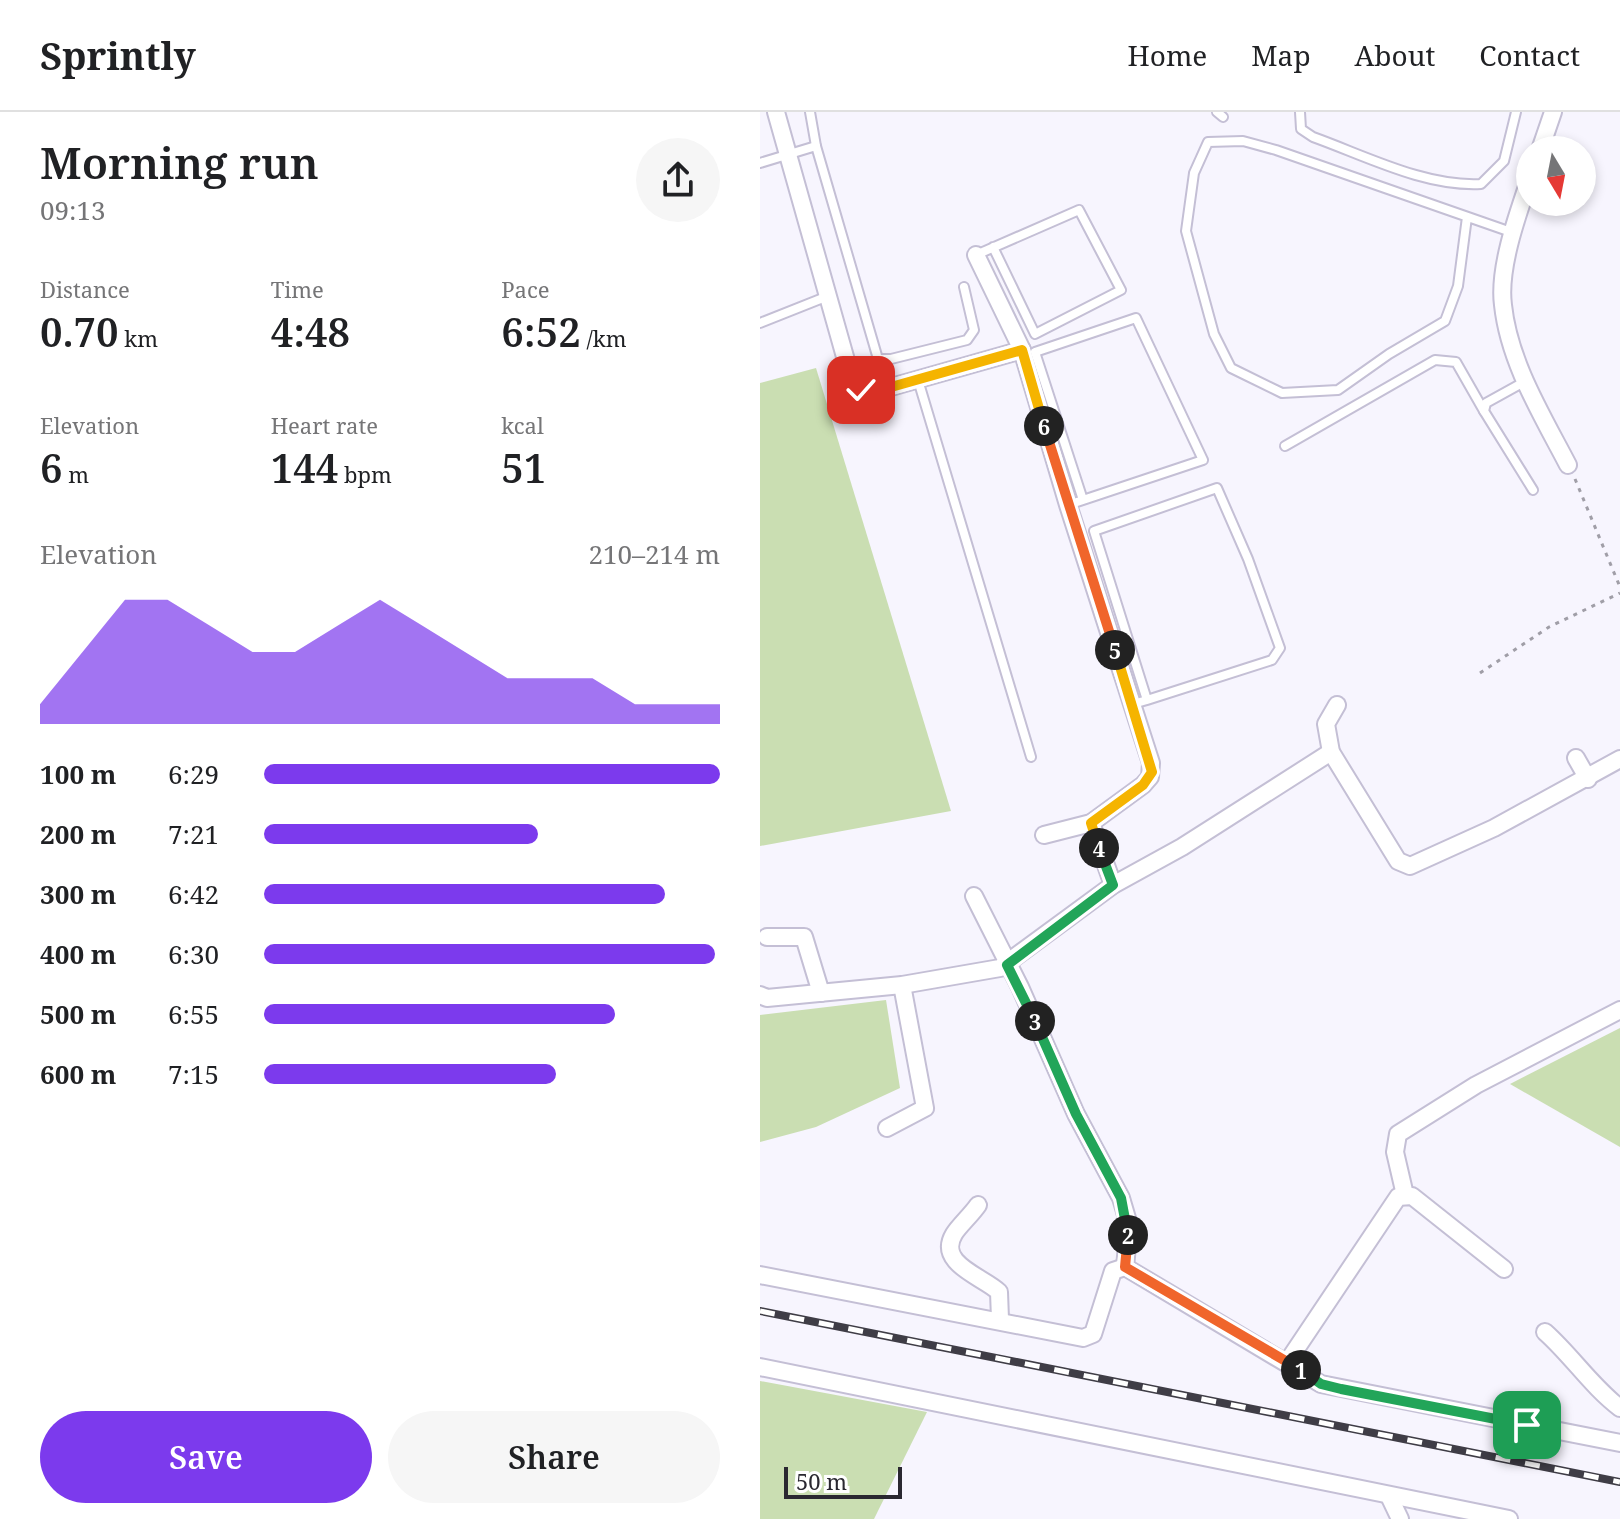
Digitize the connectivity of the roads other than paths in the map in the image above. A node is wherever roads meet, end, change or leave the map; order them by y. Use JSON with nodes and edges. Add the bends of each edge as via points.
{"nodes":[{"id":1,"x":776,"y":112,"type":"edge"},
{"id":2,"x":810,"y":112,"type":"edge"},
{"id":3,"x":1300,"y":112,"type":"edge"},
{"id":4,"x":1516,"y":112,"type":"edge"},
{"id":5,"x":1553,"y":112,"type":"edge"},
{"id":6,"x":1545,"y":136,"type":"edge"},
{"id":7,"x":816,"y":146,"type":"junction"},
{"id":8,"x":789,"y":155,"type":"junction"},
{"id":9,"x":760,"y":163,"type":"edge"},
{"id":10,"x":1517,"y":216,"type":"edge"},
{"id":11,"x":1467,"y":217,"type":"junction"},
{"id":12,"x":1511,"y":232,"type":"junction"},
{"id":13,"x":993,"y":247,"type":"junction"},
{"id":14,"x":976,"y":255,"type":"joint"},
{"id":15,"x":964,"y":287,"type":"dead end"},
{"id":16,"x":828,"y":296,"type":"junction"},
{"id":17,"x":760,"y":323,"type":"edge"},
{"id":18,"x":1022,"y":350,"type":"junction"},
{"id":19,"x":918,"y":380,"type":"junction"},
{"id":20,"x":1524,"y":382,"type":"junction"},
{"id":21,"x":1484,"y":411,"type":"junction"},
{"id":22,"x":1285,"y":446,"type":"dead end"},
{"id":23,"x":1568,"y":465,"type":"road end"},
{"id":24,"x":1533,"y":490,"type":"dead end"},
{"id":25,"x":1075,"y":503,"type":"junction"},
{"id":26,"x":1140,"y":702,"type":"junction"},
{"id":27,"x":1337,"y":705,"type":"dead end"},
{"id":28,"x":1331,"y":752,"type":"junction"},
{"id":29,"x":1031,"y":757,"type":"dead end"},
{"id":30,"x":1576,"y":758,"type":"dead end"},
{"id":31,"x":1620,"y":759,"type":"edge"},
{"id":32,"x":1588,"y":779,"type":"junction"},
{"id":33,"x":1091,"y":823,"type":"junction"},
{"id":34,"x":1044,"y":835,"type":"dead end"},
{"id":35,"x":1113,"y":885,"type":"junction"},
{"id":36,"x":974,"y":896,"type":"dead end"},
{"id":37,"x":767,"y":937,"type":"dead end"},
{"id":38,"x":1007,"y":965,"type":"junction"},
{"id":39,"x":902,"y":985,"type":"junction"},
{"id":40,"x":821,"y":993,"type":"junction"},
{"id":41,"x":760,"y":995,"type":"edge"},
{"id":42,"x":1620,"y":1010,"type":"edge"},
{"id":43,"x":887,"y":1128,"type":"dead end"},
{"id":44,"x":1405,"y":1195,"type":"junction"},
{"id":45,"x":978,"y":1205,"type":"dead end"},
{"id":46,"x":1125,"y":1267,"type":"junction"},
{"id":47,"x":1504,"y":1269,"type":"dead end"},
{"id":48,"x":760,"y":1275,"type":"edge"},
{"id":49,"x":1000,"y":1319,"type":"junction"},
{"id":50,"x":1545,"y":1332,"type":"dead end"},
{"id":51,"x":1288,"y":1361,"type":"junction"},
{"id":52,"x":760,"y":1367,"type":"edge"},
{"id":53,"x":1620,"y":1408,"type":"edge"},
{"id":54,"x":1620,"y":1443,"type":"edge"},
{"id":55,"x":1390,"y":1498,"type":"junction"},
{"id":56,"x":1400,"y":1519,"type":"edge"},
{"id":57,"x":1509,"y":1519,"type":"edge"}],
"edges":[{"from":1,"to":8,"type":"street"},
{"from":2,"to":7,"type":"lane"},
{"from":3,"to":4,"type":"lane","via":[[1301,129],[1313,137],[1458,185],[1481,184],[1504,161]]},
{"from":5,"to":6,"type":"street"},
{"from":7,"to":8,"type":"lane"},
{"from":7,"to":15,"type":"lane","via":[[878,359],[967,340],[974,330]]},
{"from":8,"to":9,"type":"lane"},
{"from":8,"to":16,"type":"street"},
{"from":10,"to":12,"type":"street"},
{"from":11,"to":11,"type":"lane","via":[[1243,141],[1208,142],[1194,173],[1186,231],[1214,334],[1231,368],[1282,393],[1309,394],[1338,390],[1445,321],[1458,286]]},
{"from":11,"to":12,"type":"lane"},
{"from":12,"to":20,"type":"street","via":[[1502,304]]},
{"from":13,"to":13,"type":"lane","via":[[1035,334],[1121,290],[1079,210]]},
{"from":13,"to":14,"type":"lane"},
{"from":14,"to":18,"type":"street"},
{"from":16,"to":17,"type":"lane"},
{"from":16,"to":19,"type":"street","via":[[851,378],[861,390]]},
{"from":18,"to":19,"type":"street"},
{"from":18,"to":25,"type":"street"},
{"from":19,"to":29,"type":"lane"},
{"from":20,"to":21,"type":"lane","via":[[1486,403]]},
{"from":20,"to":23,"type":"street"},
{"from":21,"to":22,"type":"lane","via":[[1456,362],[1435,360]]},
{"from":21,"to":24,"type":"lane"},
{"from":25,"to":25,"type":"lane","via":[[1035,352],[1136,318],[1203,460]]},
{"from":25,"to":26,"type":"street"},
{"from":26,"to":26,"type":"lane","via":[[1094,531],[1217,488],[1248,559],[1278,654]]},
{"from":26,"to":33,"type":"street","via":[[1150,777]]},
{"from":27,"to":28,"type":"street","via":[[1326,724]]},
{"from":28,"to":32,"type":"street","via":[[1398,861],[1410,866]]},
{"from":28,"to":35,"type":"street"},
{"from":30,"to":32,"type":"street"},
{"from":31,"to":32,"type":"street"},
{"from":33,"to":34,"type":"street"},
{"from":33,"to":35,"type":"street"},
{"from":35,"to":38,"type":"street"},
{"from":36,"to":38,"type":"street"},
{"from":37,"to":40,"type":"street","via":[[804,937]]},
{"from":38,"to":39,"type":"street"},
{"from":38,"to":46,"type":"street","via":[[1121,1198],[1129,1225]]},
{"from":39,"to":40,"type":"street"},
{"from":39,"to":43,"type":"street","via":[[925,1108]]},
{"from":40,"to":41,"type":"street"},
{"from":42,"to":44,"type":"street","via":[[1476,1085],[1398,1134],[1395,1152]]},
{"from":44,"to":47,"type":"street"},
{"from":44,"to":51,"type":"street","via":[[1391,1205]]},
{"from":45,"to":49,"type":"street","via":[[953,1235],[952,1252],[958,1265],[999,1292]]},
{"from":46,"to":49,"type":"street","via":[[1113,1271],[1088,1337]]},
{"from":46,"to":51,"type":"street"},
{"from":48,"to":49,"type":"street"},
{"from":50,"to":53,"type":"street"},
{"from":51,"to":54,"type":"street","via":[[1321,1384],[1341,1389]]},
{"from":52,"to":55,"type":"street"},
{"from":55,"to":56,"type":"street"},
{"from":55,"to":57,"type":"street"}]}
